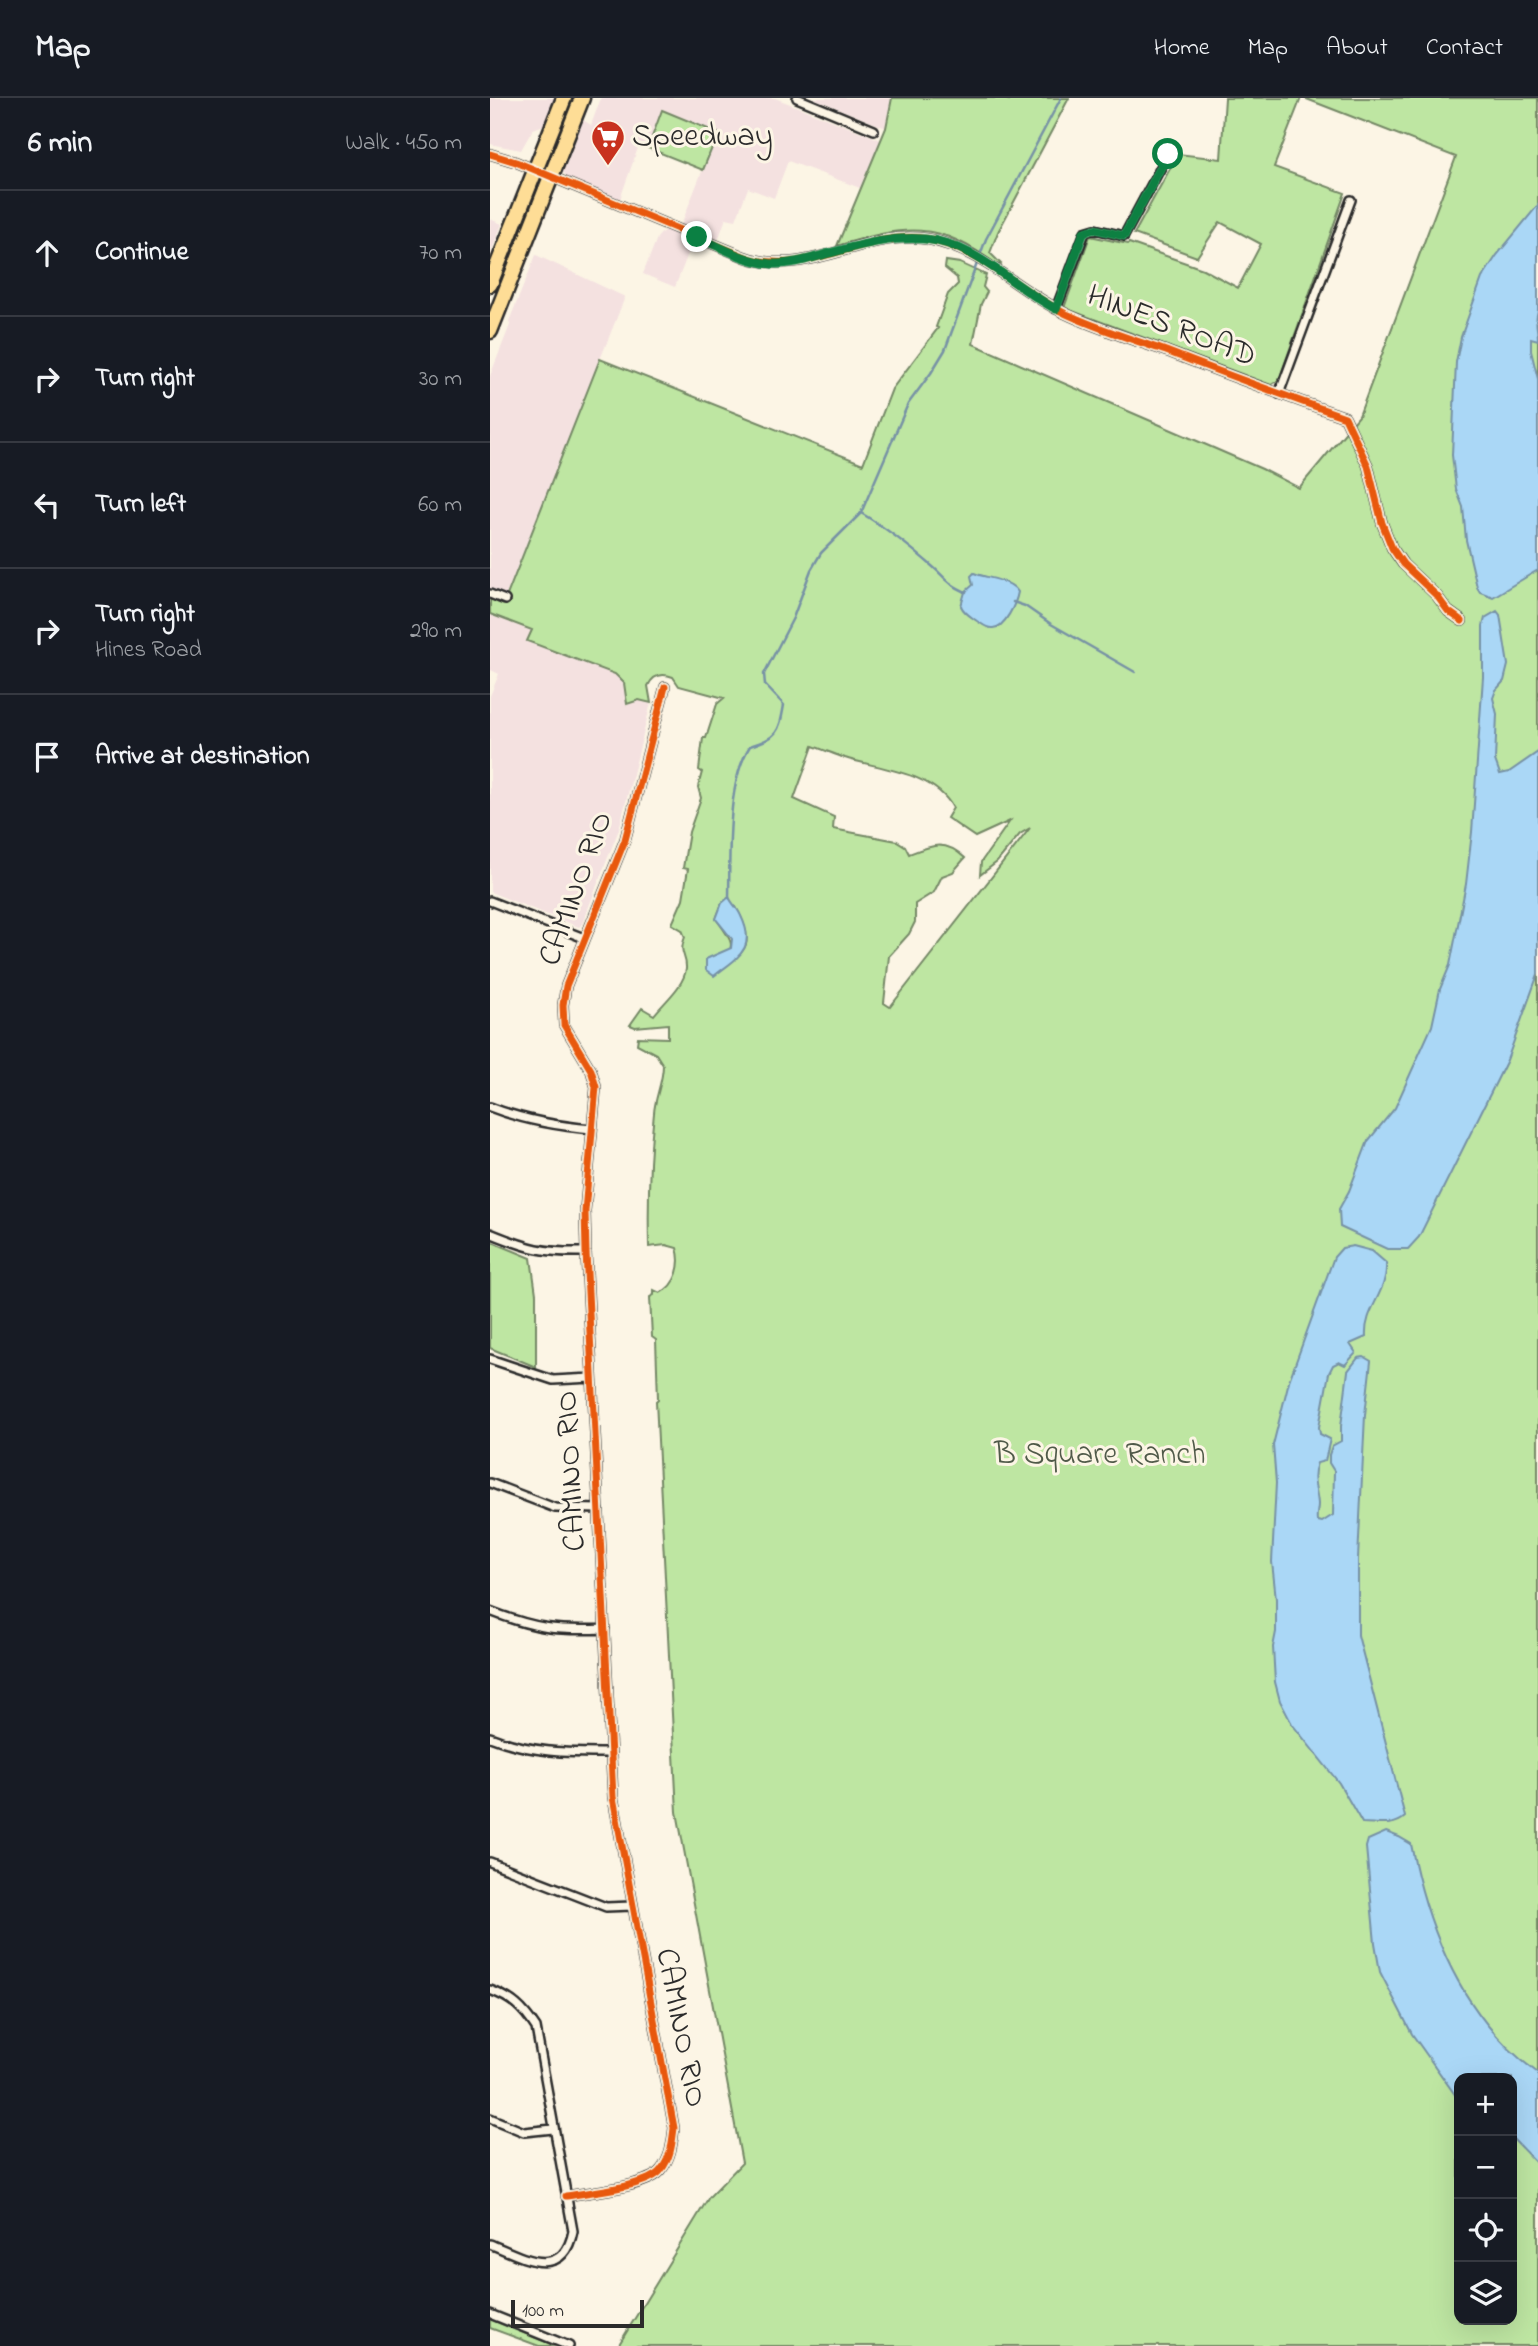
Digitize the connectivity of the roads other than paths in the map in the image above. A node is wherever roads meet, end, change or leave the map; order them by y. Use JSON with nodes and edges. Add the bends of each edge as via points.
{"nodes":[{"id":1,"x":564,"y":98,"type":"edge"},
{"id":2,"x":582,"y":98,"type":"edge"},
{"id":3,"x":797,"y":98,"type":"edge"},
{"id":4,"x":874,"y":130,"type":"dead end"},
{"id":5,"x":490,"y":154,"type":"edge"},
{"id":6,"x":1168,"y":154,"type":"dead end"},
{"id":7,"x":536,"y":170,"type":"junction"},
{"id":8,"x":551,"y":177,"type":"junction"},
{"id":9,"x":1352,"y":200,"type":"dead end"},
{"id":10,"x":490,"y":284,"type":"edge"},
{"id":11,"x":1056,"y":309,"type":"junction"},
{"id":12,"x":490,"y":331,"type":"edge"},
{"id":13,"x":1279,"y":394,"type":"junction"},
{"id":14,"x":490,"y":594,"type":"edge"},
{"id":15,"x":505,"y":600,"type":"dead end"},
{"id":16,"x":1462,"y":621,"type":"dead end"},
{"id":17,"x":665,"y":687,"type":"dead end"},
{"id":18,"x":490,"y":901,"type":"edge"},
{"id":19,"x":584,"y":938,"type":"junction"},
{"id":20,"x":490,"y":1107,"type":"edge"},
{"id":21,"x":592,"y":1129,"type":"junction"},
{"id":22,"x":490,"y":1233,"type":"edge"},
{"id":23,"x":586,"y":1252,"type":"junction"},
{"id":24,"x":490,"y":1359,"type":"edge"},
{"id":25,"x":592,"y":1378,"type":"junction"},
{"id":26,"x":490,"y":1483,"type":"edge"},
{"id":27,"x":599,"y":1509,"type":"junction"},
{"id":28,"x":490,"y":1611,"type":"edge"},
{"id":29,"x":605,"y":1629,"type":"junction"},
{"id":30,"x":490,"y":1737,"type":"edge"},
{"id":31,"x":611,"y":1753,"type":"junction"},
{"id":32,"x":490,"y":1862,"type":"edge"},
{"id":33,"x":632,"y":1906,"type":"junction"},
{"id":34,"x":490,"y":1990,"type":"edge"},
{"id":35,"x":490,"y":2118,"type":"edge"},
{"id":36,"x":553,"y":2129,"type":"junction"},
{"id":37,"x":566,"y":2196,"type":"junction"},
{"id":38,"x":490,"y":2244,"type":"edge"},
{"id":39,"x":490,"y":2314,"type":"edge"},
{"id":40,"x":569,"y":2346,"type":"edge"}],
"edges":[{"from":1,"to":7,"type":"highway"},
{"from":2,"to":8,"type":"highway"},
{"from":3,"to":4,"type":"street"},
{"from":5,"to":7,"type":"street","name":"HINES ROAD"},
{"from":6,"to":11,"type":"street","via":[[1124,236],[1095,229],[1084,232]]},
{"from":7,"to":8,"type":"street","name":"HINES ROAD"},
{"from":7,"to":10,"type":"highway"},
{"from":8,"to":11,"type":"street","name":"HINES ROAD","via":[[764,263],[803,261],[889,240],[927,239],[947,244],[988,263]]},
{"from":8,"to":12,"type":"highway"},
{"from":9,"to":13,"type":"street"},
{"from":11,"to":13,"type":"street","name":"HINES ROAD"},
{"from":13,"to":16,"type":"street","name":"HINES ROAD","via":[[1345,418],[1368,466],[1392,548]]},
{"from":14,"to":15,"type":"street"},
{"from":17,"to":19,"type":"street","name":"CAMINO RIO","via":[[625,840]]},
{"from":18,"to":19,"type":"street"},
{"from":19,"to":21,"type":"street","name":"CAMINO RIO","via":[[563,1005],[564,1025],[596,1087]]},
{"from":20,"to":21,"type":"street","via":[[552,1125]]},
{"from":21,"to":23,"type":"street","name":"CAMINO RIO"},
{"from":22,"to":23,"type":"street","via":[[534,1250]]},
{"from":23,"to":25,"type":"street","name":"CAMINO RIO"},
{"from":24,"to":25,"type":"street","via":[[553,1380]]},
{"from":25,"to":27,"type":"street","name":"CAMINO RIO"},
{"from":26,"to":27,"type":"street","via":[[555,1508]]},
{"from":27,"to":29,"type":"street","name":"CAMINO RIO"},
{"from":28,"to":29,"type":"street","via":[[562,1631]]},
{"from":29,"to":31,"type":"street","name":"CAMINO RIO"},
{"from":30,"to":31,"type":"street","via":[[552,1753]]},
{"from":31,"to":33,"type":"street","name":"CAMINO RIO"},
{"from":32,"to":33,"type":"street","via":[[598,1905]]},
{"from":33,"to":37,"type":"street","name":"CAMINO RIO","via":[[674,2128],[672,2151],[660,2172],[642,2182]]},
{"from":34,"to":36,"type":"street","via":[[512,1999],[536,2028]]},
{"from":35,"to":36,"type":"street","via":[[524,2132]]},
{"from":36,"to":37,"type":"street"},
{"from":37,"to":38,"type":"street","via":[[573,2231],[564,2255],[541,2263]]},
{"from":39,"to":40,"type":"street"}]}
